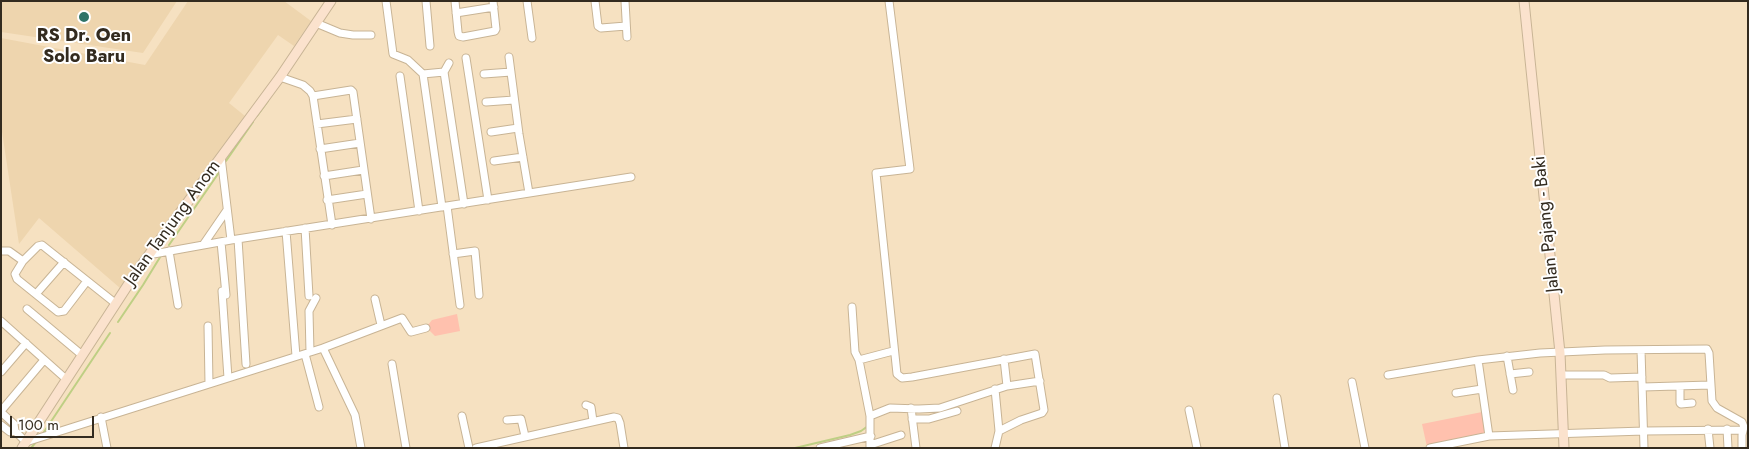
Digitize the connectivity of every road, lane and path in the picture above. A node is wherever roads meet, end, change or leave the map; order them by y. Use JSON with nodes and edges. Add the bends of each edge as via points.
{"nodes":[{"id":1,"x":331,"y":1,"type":"edge"},
{"id":2,"x":386,"y":1,"type":"edge"},
{"id":3,"x":426,"y":1,"type":"edge"},
{"id":4,"x":455,"y":1,"type":"edge"},
{"id":5,"x":528,"y":1,"type":"edge"},
{"id":6,"x":595,"y":1,"type":"edge"},
{"id":7,"x":625,"y":1,"type":"edge"},
{"id":8,"x":889,"y":1,"type":"edge"},
{"id":9,"x":1524,"y":1,"type":"edge"},
{"id":10,"x":493,"y":4,"type":"edge"},
{"id":11,"x":456,"y":12,"type":"junction"},
{"id":12,"x":316,"y":22,"type":"junction"},
{"id":13,"x":626,"y":26,"type":"junction"},
{"id":14,"x":370,"y":35,"type":"dead end"},
{"id":15,"x":627,"y":37,"type":"dead end"},
{"id":16,"x":532,"y":38,"type":"dead end"},
{"id":17,"x":430,"y":46,"type":"dead end"},
{"id":18,"x":509,"y":57,"type":"dead end"},
{"id":19,"x":466,"y":58,"type":"dead end"},
{"id":20,"x":449,"y":64,"type":"dead end"},
{"id":21,"x":444,"y":72,"type":"junction"},
{"id":22,"x":511,"y":72,"type":"junction"},
{"id":23,"x":423,"y":74,"type":"junction"},
{"id":24,"x":484,"y":74,"type":"dead end"},
{"id":25,"x":400,"y":76,"type":"dead end"},
{"id":26,"x":280,"y":78,"type":"junction"},
{"id":27,"x":313,"y":96,"type":"junction"},
{"id":28,"x":514,"y":100,"type":"junction"},
{"id":29,"x":486,"y":102,"type":"dead end"},
{"id":30,"x":357,"y":119,"type":"junction"},
{"id":31,"x":317,"y":124,"type":"junction"},
{"id":32,"x":518,"y":128,"type":"junction"},
{"id":33,"x":491,"y":132,"type":"dead end"},
{"id":34,"x":360,"y":143,"type":"junction"},
{"id":35,"x":320,"y":149,"type":"junction"},
{"id":36,"x":523,"y":157,"type":"junction"},
{"id":37,"x":221,"y":158,"type":"junction"},
{"id":38,"x":494,"y":161,"type":"dead end"},
{"id":39,"x":363,"y":170,"type":"junction"},
{"id":40,"x":324,"y":176,"type":"junction"},
{"id":41,"x":631,"y":177,"type":"dead end"},
{"id":42,"x":528,"y":193,"type":"junction"},
{"id":43,"x":367,"y":194,"type":"junction"},
{"id":44,"x":327,"y":200,"type":"junction"},
{"id":45,"x":488,"y":200,"type":"junction"},
{"id":46,"x":464,"y":204,"type":"junction"},
{"id":47,"x":444,"y":207,"type":"junction"},
{"id":48,"x":227,"y":210,"type":"junction"},
{"id":49,"x":419,"y":211,"type":"junction"},
{"id":50,"x":371,"y":219,"type":"junction"},
{"id":51,"x":332,"y":225,"type":"junction"},
{"id":52,"x":305,"y":228,"type":"junction"},
{"id":53,"x":286,"y":231,"type":"junction"},
{"id":54,"x":235,"y":239,"type":"junction"},
{"id":55,"x":221,"y":242,"type":"junction"},
{"id":56,"x":203,"y":245,"type":"junction"},
{"id":57,"x":1,"y":251,"type":"edge"},
{"id":58,"x":170,"y":251,"type":"junction"},
{"id":59,"x":453,"y":254,"type":"junction"},
{"id":60,"x":148,"y":255,"type":"junction"},
{"id":61,"x":23,"y":261,"type":"junction"},
{"id":62,"x":64,"y":262,"type":"junction"},
{"id":63,"x":87,"y":281,"type":"junction"},
{"id":64,"x":36,"y":294,"type":"junction"},
{"id":65,"x":479,"y":295,"type":"dead end"},
{"id":66,"x":375,"y":299,"type":"dead end"},
{"id":67,"x":115,"y":303,"type":"junction"},
{"id":68,"x":178,"y":305,"type":"dead end"},
{"id":69,"x":460,"y":305,"type":"dead end"},
{"id":70,"x":852,"y":307,"type":"dead end"},
{"id":71,"x":27,"y":309,"type":"dead end"},
{"id":72,"x":380,"y":325,"type":"junction"},
{"id":73,"x":208,"y":326,"type":"dead end"},
{"id":74,"x":3,"y":327,"type":"edge"},
{"id":75,"x":426,"y":328,"type":"dead end"},
{"id":76,"x":26,"y":343,"type":"junction"},
{"id":77,"x":323,"y":348,"type":"junction"},
{"id":78,"x":1641,"y":350,"type":"junction"},
{"id":79,"x":893,"y":351,"type":"junction"},
{"id":80,"x":1560,"y":351,"type":"junction"},
{"id":81,"x":308,"y":353,"type":"junction"},
{"id":82,"x":82,"y":355,"type":"junction"},
{"id":83,"x":296,"y":356,"type":"junction"},
{"id":84,"x":1507,"y":356,"type":"junction"},
{"id":85,"x":1004,"y":359,"type":"junction"},
{"id":86,"x":44,"y":360,"type":"junction"},
{"id":87,"x":859,"y":360,"type":"junction"},
{"id":88,"x":1478,"y":360,"type":"junction"},
{"id":89,"x":246,"y":364,"type":"dead end"},
{"id":90,"x":392,"y":364,"type":"dead end"},
{"id":91,"x":1,"y":372,"type":"edge"},
{"id":92,"x":1529,"y":372,"type":"dead end"},
{"id":93,"x":1510,"y":374,"type":"junction"},
{"id":94,"x":1388,"y":375,"type":"dead end"},
{"id":95,"x":1561,"y":375,"type":"junction"},
{"id":96,"x":1642,"y":377,"type":"junction"},
{"id":97,"x":228,"y":378,"type":"junction"},
{"id":98,"x":66,"y":380,"type":"junction"},
{"id":99,"x":1040,"y":381,"type":"junction"},
{"id":100,"x":1352,"y":382,"type":"dead end"},
{"id":101,"x":210,"y":384,"type":"junction"},
{"id":102,"x":1710,"y":385,"type":"junction"},
{"id":103,"x":1006,"y":386,"type":"junction"},
{"id":104,"x":1643,"y":387,"type":"junction"},
{"id":105,"x":1680,"y":387,"type":"junction"},
{"id":106,"x":994,"y":389,"type":"junction"},
{"id":107,"x":1482,"y":389,"type":"junction"},
{"id":108,"x":1513,"y":390,"type":"dead end"},
{"id":109,"x":1456,"y":393,"type":"dead end"},
{"id":110,"x":1277,"y":398,"type":"dead end"},
{"id":111,"x":1692,"y":403,"type":"dead end"},
{"id":112,"x":586,"y":405,"type":"dead end"},
{"id":113,"x":319,"y":407,"type":"dead end"},
{"id":114,"x":910,"y":408,"type":"junction"},
{"id":115,"x":1189,"y":410,"type":"dead end"},
{"id":116,"x":958,"y":411,"type":"dead end"},
{"id":117,"x":1,"y":412,"type":"edge"},
{"id":118,"x":462,"y":416,"type":"dead end"},
{"id":119,"x":870,"y":416,"type":"junction"},
{"id":120,"x":101,"y":417,"type":"junction"},
{"id":121,"x":912,"y":419,"type":"junction"},
{"id":122,"x":507,"y":420,"type":"dead end"},
{"id":123,"x":593,"y":421,"type":"junction"},
{"id":124,"x":1,"y":425,"type":"edge"},
{"id":125,"x":1708,"y":429,"type":"junction"},
{"id":126,"x":1727,"y":429,"type":"junction"},
{"id":127,"x":1644,"y":430,"type":"junction"},
{"id":128,"x":1743,"y":430,"type":"junction"},
{"id":129,"x":15,"y":431,"type":"junction"},
{"id":130,"x":999,"y":431,"type":"junction"},
{"id":131,"x":1563,"y":433,"type":"junction"},
{"id":132,"x":901,"y":435,"type":"dead end"},
{"id":133,"x":525,"y":436,"type":"junction"},
{"id":134,"x":871,"y":436,"type":"junction"},
{"id":135,"x":1489,"y":436,"type":"junction"},
{"id":136,"x":24,"y":445,"type":"edge"},
{"id":137,"x":831,"y":446,"type":"edge"},
{"id":138,"x":870,"y":446,"type":"edge"},
{"id":139,"x":107,"y":448,"type":"edge"},
{"id":140,"x":361,"y":448,"type":"edge"},
{"id":141,"x":406,"y":448,"type":"edge"},
{"id":142,"x":469,"y":448,"type":"edge"},
{"id":143,"x":476,"y":448,"type":"edge"},
{"id":144,"x":624,"y":448,"type":"edge"},
{"id":145,"x":820,"y":448,"type":"edge"},
{"id":146,"x":916,"y":448,"type":"edge"},
{"id":147,"x":995,"y":448,"type":"edge"},
{"id":148,"x":1197,"y":448,"type":"edge"},
{"id":149,"x":1285,"y":448,"type":"edge"},
{"id":150,"x":1365,"y":448,"type":"edge"},
{"id":151,"x":1430,"y":448,"type":"edge"},
{"id":152,"x":1564,"y":448,"type":"edge"},
{"id":153,"x":1644,"y":448,"type":"edge"},
{"id":154,"x":1710,"y":448,"type":"edge"},
{"id":155,"x":1728,"y":448,"type":"edge"},
{"id":156,"x":1742,"y":448,"type":"edge"}],
"edges":[{"from":1,"to":12,"type":"main road","name":"Jalan Tanjung Anom"},
{"from":2,"to":23,"type":"street","via":[[393,54],[408,60]]},
{"from":3,"to":17,"type":"street"},
{"from":4,"to":11,"type":"street"},
{"from":5,"to":16,"type":"street"},
{"from":6,"to":13,"type":"street","via":[[601,28]]},
{"from":7,"to":13,"type":"street"},
{"from":8,"to":79,"type":"street","via":[[910,169],[876,173]]},
{"from":9,"to":80,"type":"main road","name":"Jalan Pajang - Baki"},
{"from":10,"to":11,"type":"street"},
{"from":10,"to":11,"type":"street","via":[[496,30],[493,32],[459,36]]},
{"from":12,"to":14,"type":"street","via":[[340,33]]},
{"from":12,"to":26,"type":"main road","name":"Jalan Tanjung Anom"},
{"from":13,"to":15,"type":"street"},
{"from":18,"to":22,"type":"street"},
{"from":19,"to":45,"type":"street"},
{"from":20,"to":21,"type":"street"},
{"from":21,"to":23,"type":"street"},
{"from":21,"to":46,"type":"street"},
{"from":22,"to":24,"type":"street"},
{"from":22,"to":28,"type":"street"},
{"from":23,"to":47,"type":"street"},
{"from":25,"to":49,"type":"street"},
{"from":26,"to":27,"type":"street","via":[[307,88]]},
{"from":26,"to":37,"type":"main road","name":"Jalan Tanjung Anom"},
{"from":27,"to":30,"type":"street","via":[[352,91]]},
{"from":27,"to":31,"type":"street"},
{"from":28,"to":29,"type":"street"},
{"from":28,"to":32,"type":"street"},
{"from":30,"to":31,"type":"street"},
{"from":30,"to":34,"type":"street"},
{"from":31,"to":35,"type":"street"},
{"from":32,"to":33,"type":"street"},
{"from":32,"to":36,"type":"street"},
{"from":34,"to":35,"type":"street"},
{"from":34,"to":39,"type":"street"},
{"from":35,"to":40,"type":"street"},
{"from":36,"to":38,"type":"street"},
{"from":36,"to":42,"type":"street"},
{"from":37,"to":48,"type":"street"},
{"from":37,"to":60,"type":"main road","name":"Jalan Tanjung Anom"},
{"from":39,"to":40,"type":"street"},
{"from":39,"to":43,"type":"street"},
{"from":40,"to":44,"type":"street"},
{"from":41,"to":42,"type":"street"},
{"from":42,"to":45,"type":"street"},
{"from":43,"to":44,"type":"street"},
{"from":43,"to":50,"type":"street"},
{"from":44,"to":51,"type":"street"},
{"from":45,"to":46,"type":"street"},
{"from":46,"to":47,"type":"street"},
{"from":47,"to":49,"type":"street"},
{"from":47,"to":59,"type":"street"},
{"from":48,"to":54,"type":"street"},
{"from":48,"to":56,"type":"street"},
{"from":49,"to":50,"type":"street"},
{"from":50,"to":51,"type":"street"},
{"from":51,"to":52,"type":"street"},
{"from":52,"to":53,"type":"street"},
{"from":52,"to":81,"type":"street","via":[[313,297],[309,311]]},
{"from":53,"to":54,"type":"street"},
{"from":53,"to":83,"type":"street"},
{"from":54,"to":55,"type":"street"},
{"from":54,"to":89,"type":"street"},
{"from":55,"to":56,"type":"street"},
{"from":55,"to":97,"type":"street"},
{"from":56,"to":58,"type":"street"},
{"from":57,"to":61,"type":"street","via":[[9,251]]},
{"from":58,"to":60,"type":"street"},
{"from":58,"to":68,"type":"street"},
{"from":59,"to":65,"type":"street","via":[[475,251]]},
{"from":59,"to":69,"type":"street"},
{"from":60,"to":67,"type":"main road","name":"Jalan Tanjung Anom"},
{"from":61,"to":62,"type":"street","via":[[40,245]]},
{"from":61,"to":64,"type":"street","via":[[15,277]]},
{"from":62,"to":63,"type":"street"},
{"from":62,"to":64,"type":"street"},
{"from":63,"to":64,"type":"street","via":[[61,312]]},
{"from":63,"to":67,"type":"street"},
{"from":66,"to":72,"type":"street"},
{"from":67,"to":82,"type":"main road","name":"Jalan Tanjung Anom"},
{"from":70,"to":87,"type":"street","via":[[855,352]]},
{"from":71,"to":82,"type":"street"},
{"from":72,"to":75,"type":"street","via":[[402,318],[410,332]]},
{"from":72,"to":77,"type":"street"},
{"from":73,"to":101,"type":"street"},
{"from":74,"to":76,"type":"street"},
{"from":76,"to":86,"type":"street"},
{"from":76,"to":91,"type":"street"},
{"from":77,"to":81,"type":"street"},
{"from":77,"to":140,"type":"street","via":[[355,415]]},
{"from":78,"to":80,"type":"street"},
{"from":78,"to":96,"type":"street"},
{"from":78,"to":102,"type":"street","via":[[1708,349]]},
{"from":79,"to":85,"type":"street","via":[[897,374],[902,378]]},
{"from":79,"to":87,"type":"street"},
{"from":80,"to":84,"type":"street"},
{"from":80,"to":95,"type":"main road","name":"Jalan Pajang - Baki"},
{"from":81,"to":83,"type":"street"},
{"from":81,"to":113,"type":"street"},
{"from":82,"to":98,"type":"main road","name":"Jalan Tanjung Anom"},
{"from":83,"to":97,"type":"street"},
{"from":84,"to":88,"type":"street"},
{"from":84,"to":93,"type":"street"},
{"from":85,"to":99,"type":"street","via":[[1034,354]]},
{"from":85,"to":103,"type":"street"},
{"from":86,"to":98,"type":"street"},
{"from":86,"to":117,"type":"street"},
{"from":87,"to":119,"type":"street"},
{"from":88,"to":94,"type":"street"},
{"from":88,"to":107,"type":"street"},
{"from":90,"to":141,"type":"street"},
{"from":92,"to":93,"type":"street"},
{"from":93,"to":108,"type":"street"},
{"from":95,"to":96,"type":"street"},
{"from":95,"to":131,"type":"main road","name":"Jalan Pajang - Baki"},
{"from":96,"to":104,"type":"street"},
{"from":97,"to":101,"type":"street"},
{"from":98,"to":136,"type":"main road","name":"Jalan Tanjung Anom"},
{"from":99,"to":103,"type":"street"},
{"from":99,"to":130,"type":"street","via":[[1043,412]]},
{"from":100,"to":150,"type":"street"},
{"from":101,"to":120,"type":"street"},
{"from":102,"to":105,"type":"street"},
{"from":102,"to":128,"type":"street","via":[[1714,405],[1740,420],[1744,424]]},
{"from":103,"to":106,"type":"street"},
{"from":104,"to":105,"type":"street"},
{"from":104,"to":127,"type":"street"},
{"from":105,"to":111,"type":"street","via":[[1680,403]]},
{"from":106,"to":114,"type":"street","via":[[940,408]]},
{"from":106,"to":130,"type":"street"},
{"from":107,"to":109,"type":"street"},
{"from":107,"to":135,"type":"street"},
{"from":110,"to":149,"type":"street"},
{"from":112,"to":123,"type":"street","via":[[591,407]]},
{"from":114,"to":119,"type":"street","via":[[890,408]]},
{"from":114,"to":121,"type":"street"},
{"from":115,"to":148,"type":"street"},
{"from":116,"to":121,"type":"street"},
{"from":117,"to":129,"type":"street","via":[[14,424]]},
{"from":118,"to":142,"type":"street"},
{"from":119,"to":134,"type":"street"},
{"from":120,"to":136,"type":"street"},
{"from":120,"to":139,"type":"street"},
{"from":121,"to":146,"type":"street"},
{"from":122,"to":133,"type":"street","via":[[521,419]]},
{"from":123,"to":133,"type":"street"},
{"from":123,"to":144,"type":"street","via":[[618,418]]},
{"from":124,"to":129,"type":"street","via":[[10,432]]},
{"from":125,"to":126,"type":"street"},
{"from":125,"to":127,"type":"street"},
{"from":125,"to":154,"type":"street"},
{"from":126,"to":128,"type":"street"},
{"from":126,"to":155,"type":"street"},
{"from":127,"to":131,"type":"street"},
{"from":127,"to":153,"type":"street"},
{"from":128,"to":156,"type":"street"},
{"from":129,"to":136,"type":"street"},
{"from":130,"to":147,"type":"street"},
{"from":131,"to":135,"type":"street"},
{"from":131,"to":152,"type":"main road","name":"Jalan Pajang - Baki"},
{"from":132,"to":138,"type":"street"},
{"from":133,"to":143,"type":"street"},
{"from":134,"to":137,"type":"street"},
{"from":134,"to":138,"type":"street"},
{"from":135,"to":151,"type":"street"},
{"from":137,"to":145,"type":"street"}]}
